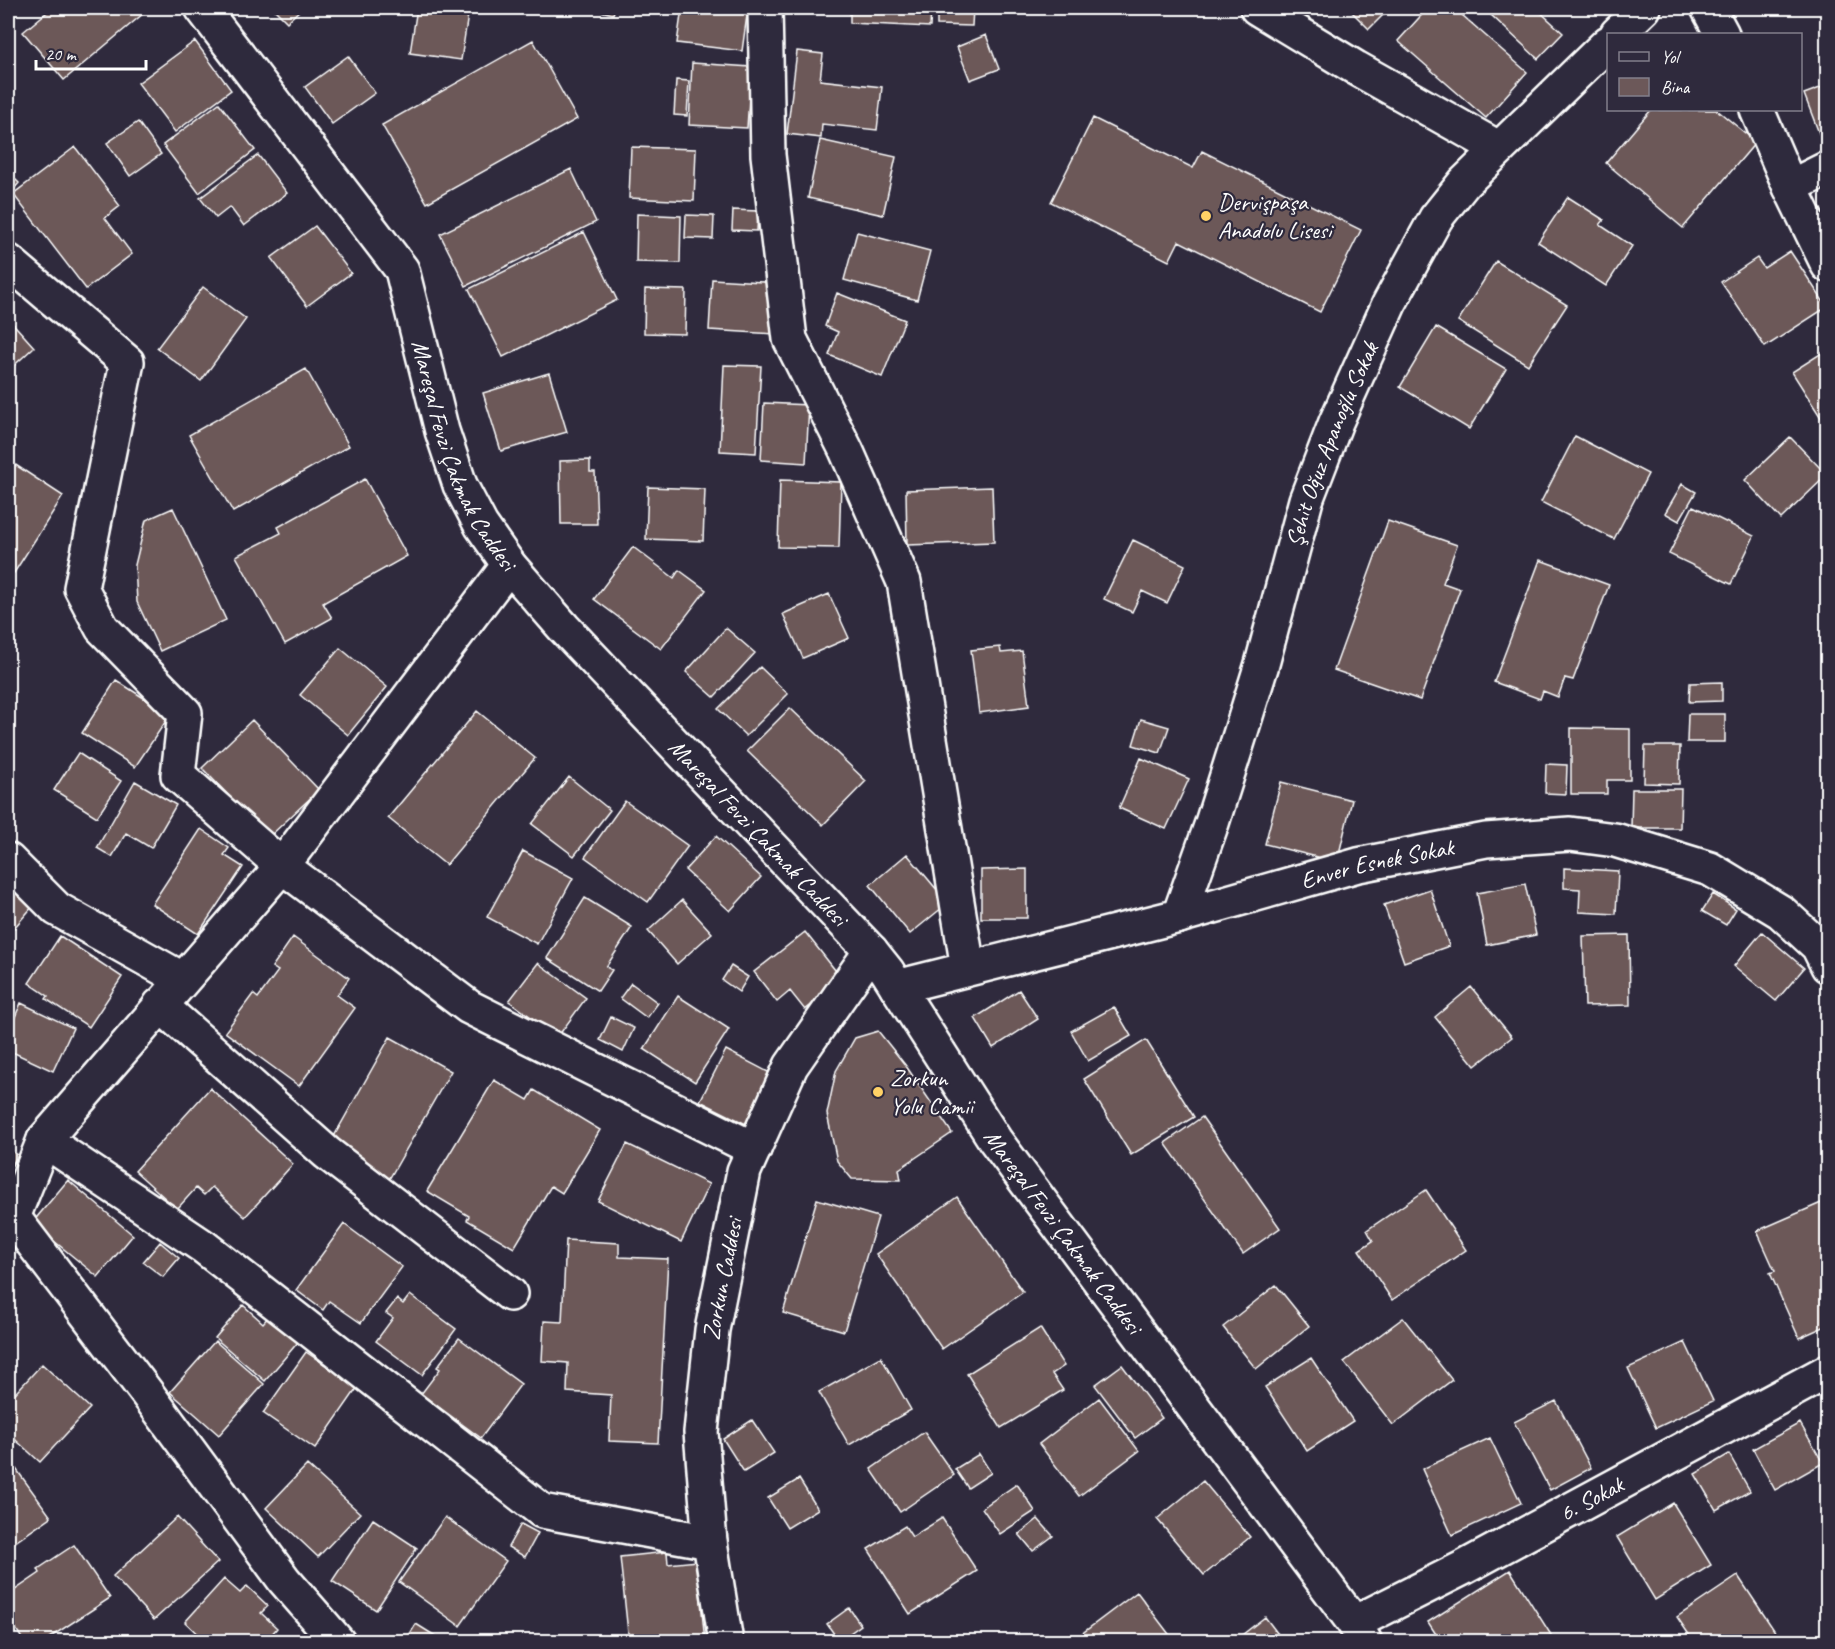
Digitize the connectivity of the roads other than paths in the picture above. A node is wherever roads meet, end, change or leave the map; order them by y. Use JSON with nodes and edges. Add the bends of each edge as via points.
{"nodes":[{"id":1,"x":202,"y":8,"type":"edge"},
{"id":2,"x":765,"y":8,"type":"edge"},
{"id":3,"x":1644,"y":8,"type":"edge"},
{"id":4,"x":1708,"y":8,"type":"edge"},
{"id":5,"x":1271,"y":10,"type":"edge"},
{"id":6,"x":1618,"y":33,"type":"edge"},
{"id":7,"x":1721,"y":33,"type":"edge"},
{"id":8,"x":1607,"y":44,"type":"edge"},
{"id":9,"x":1757,"y":111,"type":"edge"},
{"id":10,"x":1498,"y":148,"type":"junction"},
{"id":11,"x":1827,"y":168,"type":"edge"},
{"id":12,"x":1790,"y":188,"type":"junction"},
{"id":13,"x":8,"y":261,"type":"edge"},
{"id":14,"x":1827,"y":266,"type":"edge"},
{"id":15,"x":508,"y":565,"type":"junction"},
{"id":16,"x":8,"y":860,"type":"edge"},
{"id":17,"x":282,"y":866,"type":"junction"},
{"id":18,"x":1179,"y":916,"type":"junction"},
{"id":19,"x":871,"y":951,"type":"junction"},
{"id":20,"x":1827,"y":966,"type":"edge"},
{"id":21,"x":968,"y":969,"type":"junction"},
{"id":22,"x":182,"y":979,"type":"junction"},
{"id":23,"x":897,"y":987,"type":"junction"},
{"id":24,"x":160,"y":1005,"type":"junction"},
{"id":25,"x":44,"y":1140,"type":"junction"},
{"id":26,"x":754,"y":1149,"type":"junction"},
{"id":27,"x":10,"y":1219,"type":"edge"},
{"id":28,"x":510,"y":1294,"type":"dead end"},
{"id":29,"x":1827,"y":1371,"type":"edge"},
{"id":30,"x":710,"y":1542,"type":"junction"},
{"id":31,"x":1359,"y":1632,"type":"edge"},
{"id":32,"x":338,"y":1641,"type":"edge"},
{"id":33,"x":726,"y":1641,"type":"edge"}],
"edges":[{"from":1,"to":15,"type":"street","name":"Mareşal Fevzi Çakmak Caddesi","via":[[402,270],[442,431],[460,485]]},
{"from":2,"to":21,"type":"street","via":[[768,155],[790,339],[846,450],[904,582]]},
{"from":3,"to":6,"type":"street"},
{"from":4,"to":7,"type":"street"},
{"from":5,"to":10,"type":"street","via":[[1356,68]]},
{"from":8,"to":10,"type":"street","name":"Şehit Oğuz Apanoğlu Sokak"},
{"from":9,"to":12,"type":"street"},
{"from":10,"to":18,"type":"street","name":"Şehit Oğuz Apanoğlu Sokak","via":[[1436,218],[1389,304],[1335,422],[1306,500],[1262,664]]},
{"from":11,"to":12,"type":"street"},
{"from":12,"to":14,"type":"street"},
{"from":13,"to":17,"type":"street","via":[[127,362],[81,588],[102,628],[185,713],[178,776]]},
{"from":15,"to":17,"type":"street"},
{"from":15,"to":19,"type":"street","name":"Mareşal Fevzi Çakmak Caddesi"},
{"from":16,"to":22,"type":"street","via":[[57,909]]},
{"from":17,"to":22,"type":"street"},
{"from":17,"to":26,"type":"street","via":[[469,1007]]},
{"from":18,"to":20,"type":"street","name":"Enver Esnek Sokak","via":[[1358,865],[1419,852],[1486,840],[1570,834],[1615,840],[1710,869],[1781,912],[1818,946]]},
{"from":18,"to":21,"type":"street","name":"Enver Esnek Sokak"},
{"from":19,"to":23,"type":"street","name":"Mareşal Fevzi Çakmak Caddesi"},
{"from":19,"to":26,"type":"street","name":"Zorkun Caddesi","via":[[791,1066]]},
{"from":21,"to":23,"type":"street","name":"Enver Esnek Sokak"},
{"from":22,"to":24,"type":"street"},
{"from":23,"to":31,"type":"street","name":"Mareşal Fevzi Çakmak Caddesi","via":[[994,1140]]},
{"from":24,"to":25,"type":"street"},
{"from":24,"to":28,"type":"street","via":[[327,1153]]},
{"from":25,"to":27,"type":"street"},
{"from":25,"to":30,"type":"street","via":[[204,1247],[542,1511]]},
{"from":26,"to":30,"type":"street","name":"Zorkun Caddesi","via":[[744,1171],[709,1353],[701,1432]]},
{"from":27,"to":32,"type":"street","via":[[146,1392],[284,1580]]},
{"from":29,"to":31,"type":"street","name":"6. Sokak"},
{"from":30,"to":33,"type":"street","name":"Zorkun Caddesi"}]}
